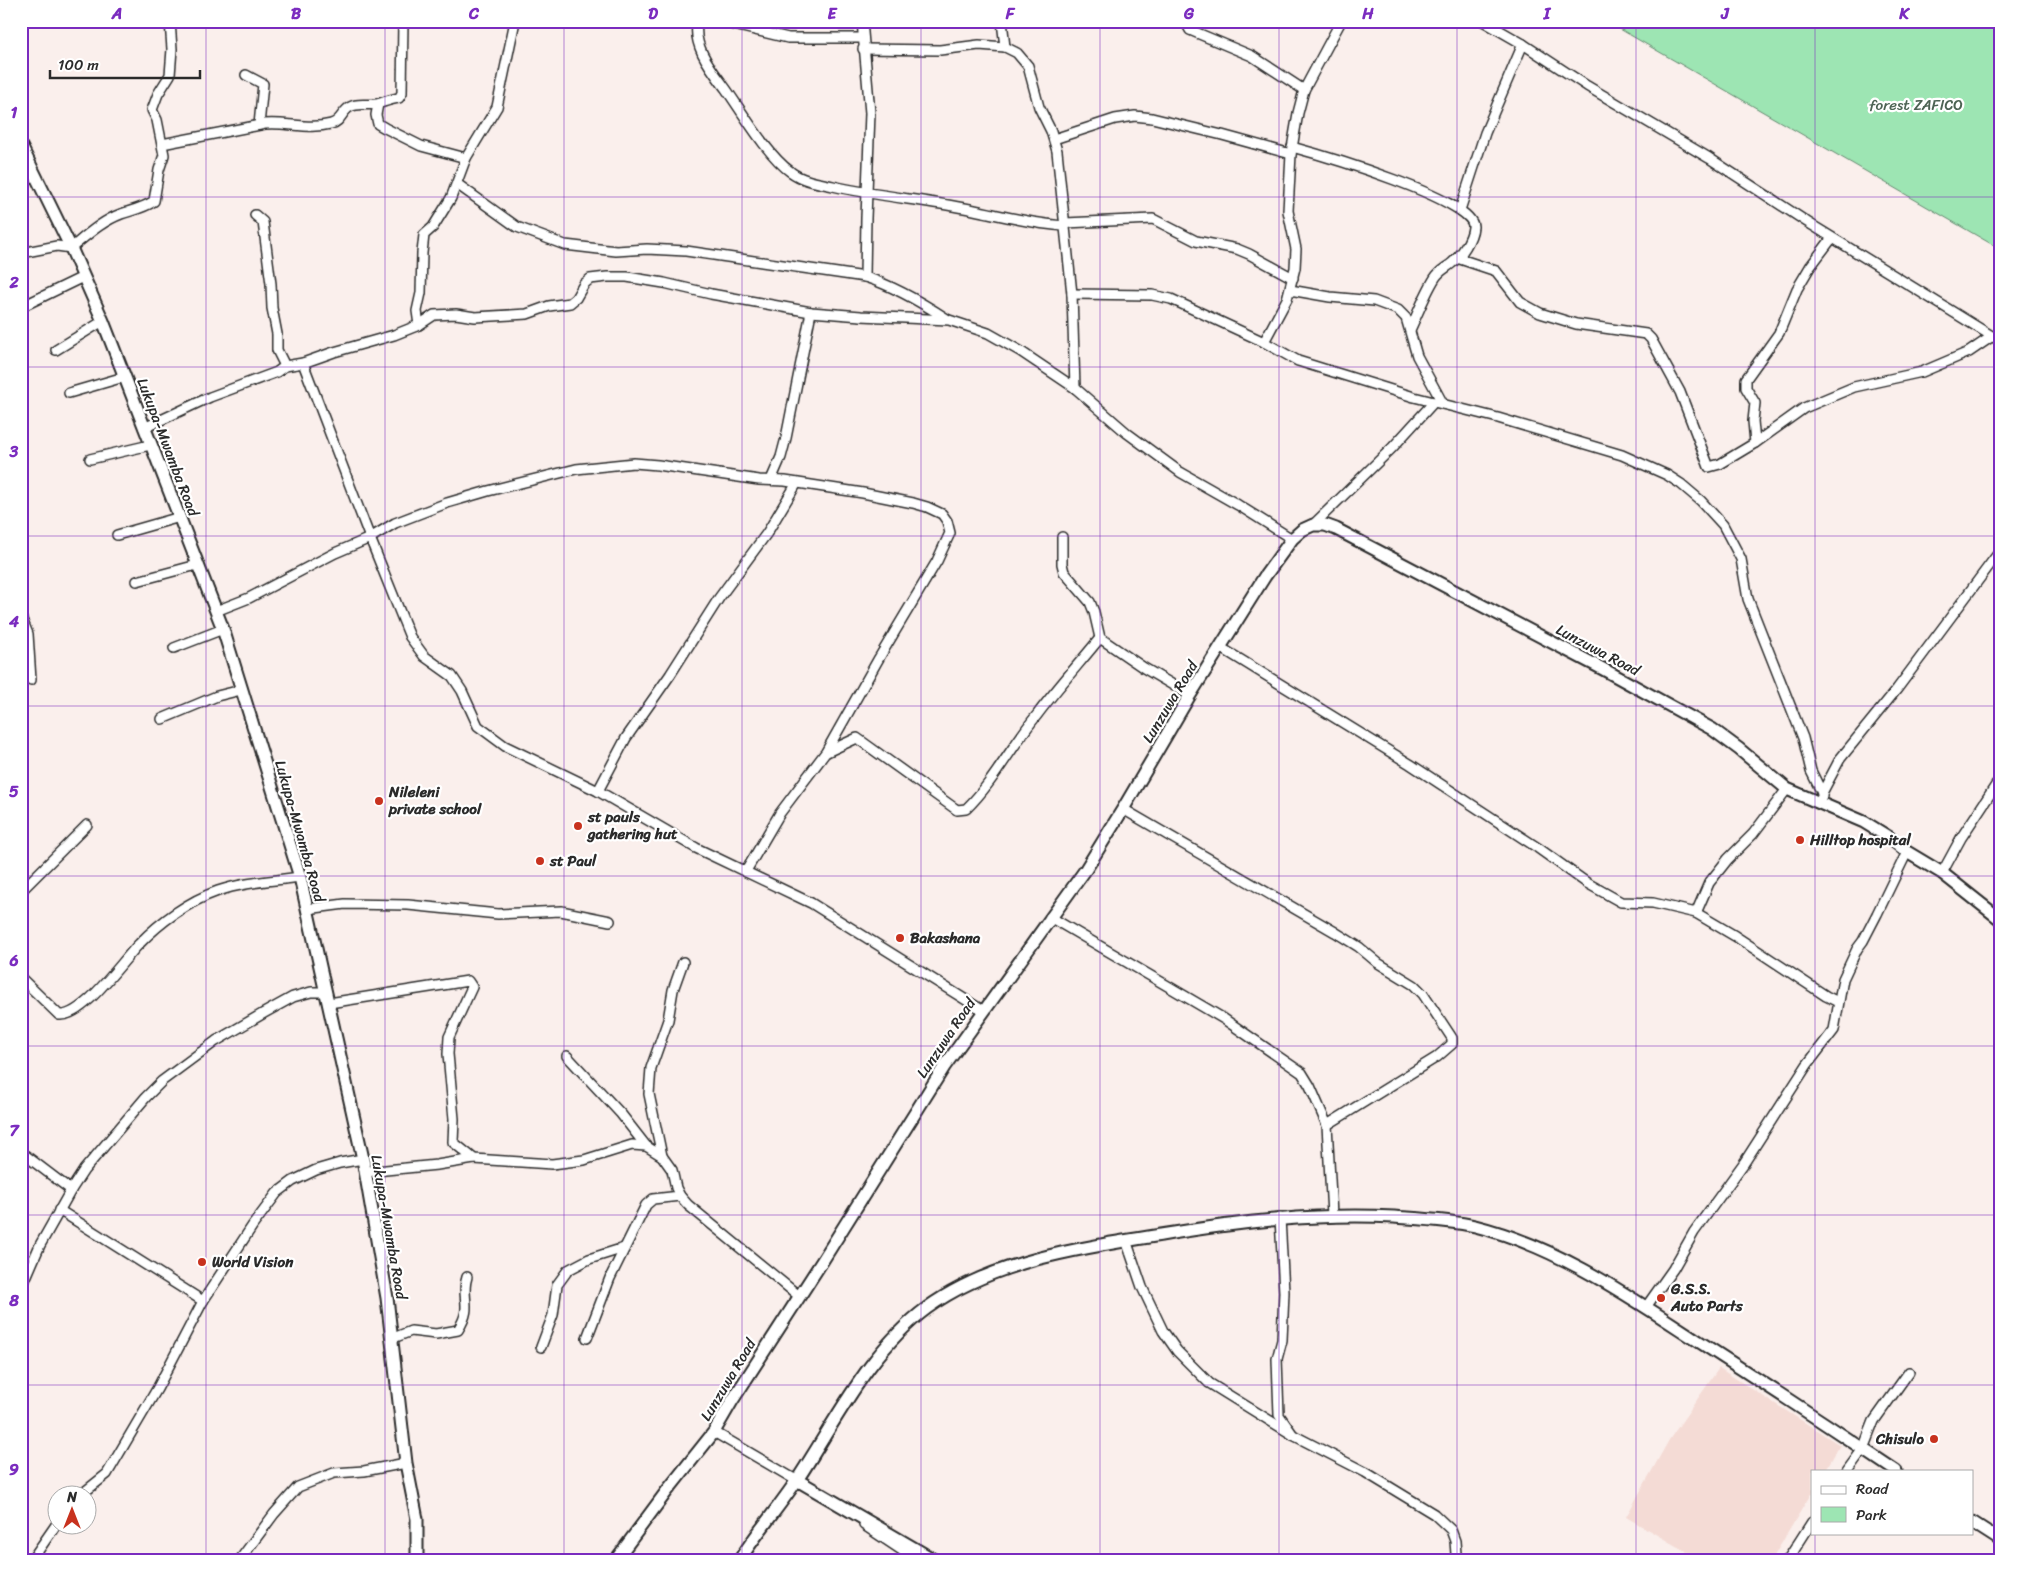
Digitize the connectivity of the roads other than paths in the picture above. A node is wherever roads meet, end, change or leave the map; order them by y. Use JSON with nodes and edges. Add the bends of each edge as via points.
{"nodes":[{"id":1,"x":170,"y":21,"type":"edge"},
{"id":2,"x":402,"y":21,"type":"edge"},
{"id":3,"x":515,"y":21,"type":"edge"},
{"id":4,"x":698,"y":21,"type":"edge"},
{"id":5,"x":717,"y":21,"type":"edge"},
{"id":6,"x":862,"y":21,"type":"edge"},
{"id":7,"x":1002,"y":21,"type":"edge"},
{"id":8,"x":1185,"y":21,"type":"edge"},
{"id":9,"x":1341,"y":21,"type":"edge"},
{"id":10,"x":1483,"y":21,"type":"edge"},
{"id":11,"x":863,"y":38,"type":"junction"},
{"id":12,"x":1523,"y":44,"type":"junction"},
{"id":13,"x":1005,"y":47,"type":"junction"},
{"id":14,"x":863,"y":49,"type":"junction"},
{"id":15,"x":246,"y":75,"type":"dead end"},
{"id":16,"x":1304,"y":90,"type":"junction"},
{"id":17,"x":378,"y":104,"type":"junction"},
{"id":18,"x":259,"y":125,"type":"junction"},
{"id":19,"x":1054,"y":139,"type":"junction"},
{"id":20,"x":162,"y":144,"type":"junction"},
{"id":21,"x":21,"y":146,"type":"edge"},
{"id":22,"x":1292,"y":151,"type":"junction"},
{"id":23,"x":466,"y":158,"type":"junction"},
{"id":24,"x":457,"y":184,"type":"junction"},
{"id":25,"x":868,"y":193,"type":"junction"},
{"id":26,"x":1460,"y":210,"type":"junction"},
{"id":27,"x":255,"y":215,"type":"dead end"},
{"id":28,"x":1065,"y":225,"type":"junction"},
{"id":29,"x":1832,"y":238,"type":"junction"},
{"id":30,"x":71,"y":248,"type":"junction"},
{"id":31,"x":21,"y":253,"type":"edge"},
{"id":32,"x":1457,"y":258,"type":"junction"},
{"id":33,"x":83,"y":277,"type":"junction"},
{"id":34,"x":865,"y":277,"type":"junction"},
{"id":35,"x":1293,"y":278,"type":"junction"},
{"id":36,"x":1290,"y":290,"type":"junction"},
{"id":37,"x":1072,"y":294,"type":"junction"},
{"id":38,"x":21,"y":307,"type":"edge"},
{"id":39,"x":810,"y":312,"type":"junction"},
{"id":40,"x":103,"y":320,"type":"junction"},
{"id":41,"x":949,"y":320,"type":"junction"},
{"id":42,"x":418,"y":325,"type":"junction"},
{"id":43,"x":1410,"y":330,"type":"junction"},
{"id":44,"x":1991,"y":337,"type":"junction"},
{"id":45,"x":2000,"y":341,"type":"edge"},
{"id":46,"x":1264,"y":342,"type":"junction"},
{"id":47,"x":56,"y":350,"type":"dead end"},
{"id":48,"x":304,"y":363,"type":"junction"},
{"id":49,"x":285,"y":366,"type":"junction"},
{"id":50,"x":124,"y":378,"type":"junction"},
{"id":51,"x":1075,"y":388,"type":"junction"},
{"id":52,"x":69,"y":393,"type":"dead end"},
{"id":53,"x":1438,"y":403,"type":"junction"},
{"id":54,"x":144,"y":428,"type":"junction"},
{"id":55,"x":1755,"y":443,"type":"junction"},
{"id":56,"x":150,"y":445,"type":"junction"},
{"id":57,"x":90,"y":459,"type":"dead end"},
{"id":58,"x":771,"y":480,"type":"junction"},
{"id":59,"x":797,"y":483,"type":"junction"},
{"id":60,"x":180,"y":517,"type":"junction"},
{"id":61,"x":1313,"y":525,"type":"junction"},
{"id":62,"x":117,"y":535,"type":"dead end"},
{"id":63,"x":1062,"y":537,"type":"dead end"},
{"id":64,"x":370,"y":538,"type":"junction"},
{"id":65,"x":1292,"y":538,"type":"junction"},
{"id":66,"x":2000,"y":551,"type":"edge"},
{"id":67,"x":197,"y":565,"type":"junction"},
{"id":68,"x":137,"y":581,"type":"dead end"},
{"id":69,"x":216,"y":611,"type":"junction"},
{"id":70,"x":21,"y":617,"type":"edge"},
{"id":71,"x":223,"y":630,"type":"junction"},
{"id":72,"x":1100,"y":638,"type":"junction"},
{"id":73,"x":1220,"y":647,"type":"junction"},
{"id":74,"x":174,"y":648,"type":"dead end"},
{"id":75,"x":31,"y":680,"type":"dead end"},
{"id":76,"x":241,"y":690,"type":"junction"},
{"id":77,"x":1190,"y":695,"type":"junction"},
{"id":78,"x":162,"y":718,"type":"dead end"},
{"id":79,"x":826,"y":752,"type":"junction"},
{"id":80,"x":2000,"y":779,"type":"edge"},
{"id":81,"x":1787,"y":789,"type":"junction"},
{"id":82,"x":598,"y":791,"type":"junction"},
{"id":83,"x":1822,"y":799,"type":"junction"},
{"id":84,"x":1123,"y":809,"type":"junction"},
{"id":85,"x":87,"y":825,"type":"dead end"},
{"id":86,"x":1907,"y":852,"type":"junction"},
{"id":87,"x":746,"y":870,"type":"junction"},
{"id":88,"x":1942,"y":873,"type":"junction"},
{"id":89,"x":300,"y":878,"type":"junction"},
{"id":90,"x":21,"y":891,"type":"edge"},
{"id":91,"x":307,"y":909,"type":"junction"},
{"id":92,"x":1696,"y":913,"type":"junction"},
{"id":93,"x":1050,"y":917,"type":"junction"},
{"id":94,"x":2000,"y":918,"type":"edge"},
{"id":95,"x":610,"y":921,"type":"dead end"},
{"id":96,"x":683,"y":962,"type":"dead end"},
{"id":97,"x":21,"y":978,"type":"edge"},
{"id":98,"x":327,"y":997,"type":"junction"},
{"id":99,"x":1838,"y":1002,"type":"junction"},
{"id":100,"x":982,"y":1010,"type":"junction"},
{"id":101,"x":567,"y":1056,"type":"dead end"},
{"id":102,"x":1326,"y":1125,"type":"junction"},
{"id":103,"x":646,"y":1146,"type":"junction"},
{"id":104,"x":21,"y":1152,"type":"edge"},
{"id":105,"x":662,"y":1156,"type":"junction"},
{"id":106,"x":363,"y":1159,"type":"junction"},
{"id":107,"x":474,"y":1159,"type":"junction"},
{"id":108,"x":365,"y":1172,"type":"junction"},
{"id":109,"x":71,"y":1190,"type":"junction"},
{"id":110,"x":680,"y":1196,"type":"junction"},
{"id":111,"x":59,"y":1210,"type":"junction"},
{"id":112,"x":1332,"y":1215,"type":"junction"},
{"id":113,"x":1280,"y":1218,"type":"junction"},
{"id":114,"x":1126,"y":1240,"type":"junction"},
{"id":115,"x":624,"y":1248,"type":"junction"},
{"id":116,"x":467,"y":1277,"type":"dead end"},
{"id":117,"x":22,"y":1285,"type":"edge"},
{"id":118,"x":799,"y":1296,"type":"junction"},
{"id":119,"x":203,"y":1301,"type":"junction"},
{"id":120,"x":1646,"y":1307,"type":"junction"},
{"id":121,"x":587,"y":1338,"type":"dead end"},
{"id":122,"x":391,"y":1339,"type":"junction"},
{"id":123,"x":541,"y":1347,"type":"dead end"},
{"id":124,"x":1909,"y":1372,"type":"dead end"},
{"id":125,"x":714,"y":1432,"type":"junction"},
{"id":126,"x":1293,"y":1435,"type":"junction"},
{"id":127,"x":1863,"y":1448,"type":"junction"},
{"id":128,"x":406,"y":1464,"type":"junction"},
{"id":129,"x":1848,"y":1470,"type":"edge"},
{"id":130,"x":1895,"y":1470,"type":"edge"},
{"id":131,"x":797,"y":1480,"type":"junction"},
{"id":132,"x":94,"y":1484,"type":"edge"},
{"id":133,"x":1974,"y":1523,"type":"edge"},
{"id":134,"x":1811,"y":1524,"type":"edge"},
{"id":135,"x":50,"y":1534,"type":"edge"},
{"id":136,"x":2000,"y":1540,"type":"edge"},
{"id":137,"x":31,"y":1561,"type":"edge"},
{"id":138,"x":239,"y":1561,"type":"edge"},
{"id":139,"x":417,"y":1561,"type":"edge"},
{"id":140,"x":615,"y":1561,"type":"edge"},
{"id":141,"x":739,"y":1561,"type":"edge"},
{"id":142,"x":918,"y":1561,"type":"edge"},
{"id":143,"x":936,"y":1561,"type":"edge"},
{"id":144,"x":1454,"y":1561,"type":"edge"},
{"id":145,"x":1787,"y":1561,"type":"edge"}],
"edges":[{"from":1,"to":20,"type":"street","via":[[170,75],[152,110]]},
{"from":2,"to":17,"type":"street","via":[[402,93],[399,98]]},
{"from":3,"to":23,"type":"street","via":[[497,107]]},
{"from":4,"to":25,"type":"street","via":[[696,38],[710,66],[783,166],[809,181]]},
{"from":5,"to":11,"type":"street","via":[[788,38]]},
{"from":6,"to":11,"type":"street"},
{"from":7,"to":13,"type":"street"},
{"from":8,"to":16,"type":"street","via":[[1190,30],[1252,56]]},
{"from":9,"to":16,"type":"street"},
{"from":10,"to":12,"type":"street"},
{"from":11,"to":14,"type":"street"},
{"from":12,"to":26,"type":"street","via":[[1484,133]]},
{"from":12,"to":29,"type":"street"},
{"from":13,"to":14,"type":"street"},
{"from":13,"to":19,"type":"street","via":[[1017,53],[1028,66],[1039,107]]},
{"from":14,"to":25,"type":"street","via":[[870,112]]},
{"from":15,"to":18,"type":"street","via":[[263,84]]},
{"from":16,"to":22,"type":"street"},
{"from":17,"to":18,"type":"street","via":[[348,107],[341,119],[333,124],[278,122]]},
{"from":17,"to":23,"type":"street","via":[[378,124],[384,128],[422,146]]},
{"from":18,"to":20,"type":"street"},
{"from":19,"to":22,"type":"street","via":[[1115,119],[1135,116]]},
{"from":19,"to":28,"type":"street"},
{"from":20,"to":30,"type":"street","via":[[164,155],[154,201],[146,207],[119,214]]},
{"from":21,"to":30,"type":"street","name":"Lukupa-Mwamba Road"},
{"from":22,"to":26,"type":"street","via":[[1386,177]]},
{"from":22,"to":35,"type":"street","via":[[1288,210],[1296,249]]},
{"from":23,"to":24,"type":"street"},
{"from":24,"to":34,"type":"street","via":[[517,227],[565,245],[616,251],[686,251]]},
{"from":24,"to":42,"type":"street","via":[[433,227],[424,235]]},
{"from":25,"to":28,"type":"street","via":[[955,206],[1046,225]]},
{"from":25,"to":34,"type":"street"},
{"from":26,"to":32,"type":"street","via":[[1468,216],[1473,228]]},
{"from":27,"to":49,"type":"street","via":[[263,222],[277,350]]},
{"from":28,"to":35,"type":"street","via":[[1152,218],[1196,241],[1249,254]]},
{"from":28,"to":37,"type":"street"},
{"from":29,"to":44,"type":"street"},
{"from":29,"to":55,"type":"street","via":[[1810,267],[1778,333],[1746,380],[1746,388],[1755,402]]},
{"from":30,"to":31,"type":"street","via":[[58,246]]},
{"from":30,"to":33,"type":"street","name":"Lukupa-Mwamba Road"},
{"from":32,"to":43,"type":"street","via":[[1437,274]]},
{"from":32,"to":55,"type":"street","via":[[1496,271],[1520,302],[1540,313],[1576,324],[1646,334],[1680,392],[1709,467]]},
{"from":33,"to":38,"type":"street"},
{"from":33,"to":40,"type":"street","name":"Lukupa-Mwamba Road"},
{"from":34,"to":41,"type":"street","via":[[922,303]]},
{"from":35,"to":36,"type":"street"},
{"from":36,"to":43,"type":"street","via":[[1374,301],[1389,306],[1402,314]]},
{"from":36,"to":46,"type":"street"},
{"from":37,"to":46,"type":"street","via":[[1152,294],[1171,299]]},
{"from":37,"to":51,"type":"street"},
{"from":39,"to":41,"type":"street"},
{"from":39,"to":42,"type":"street","via":[[664,282],[607,277],[590,279],[570,303],[527,314],[434,315]]},
{"from":39,"to":58,"type":"street","via":[[786,438]]},
{"from":40,"to":47,"type":"street"},
{"from":40,"to":50,"type":"street","name":"Lukupa-Mwamba Road"},
{"from":41,"to":51,"type":"street","via":[[988,333]]},
{"from":42,"to":48,"type":"street"},
{"from":43,"to":53,"type":"street","via":[[1417,356]]},
{"from":44,"to":45,"type":"street"},
{"from":44,"to":55,"type":"street","via":[[1969,352],[1922,372],[1854,387],[1804,408]]},
{"from":46,"to":53,"type":"street","via":[[1298,361]]},
{"from":48,"to":49,"type":"street"},
{"from":48,"to":64,"type":"street"},
{"from":49,"to":54,"type":"street"},
{"from":50,"to":52,"type":"street"},
{"from":50,"to":54,"type":"street","name":"Lukupa-Mwamba Road"},
{"from":51,"to":65,"type":"street","via":[[1127,433],[1180,472]]},
{"from":53,"to":61,"type":"street"},
{"from":53,"to":83,"type":"street","via":[[1622,455],[1681,484],[1711,511],[1723,525],[1741,559],[1748,599],[1803,738]]},
{"from":54,"to":56,"type":"street","name":"Lukupa-Mwamba Road"},
{"from":56,"to":57,"type":"street"},
{"from":56,"to":60,"type":"street","name":"Lukupa-Mwamba Road"},
{"from":58,"to":59,"type":"street"},
{"from":58,"to":64,"type":"street","via":[[634,463],[576,469],[532,478],[447,503],[395,523]]},
{"from":59,"to":79,"type":"street","via":[[927,507],[942,514],[950,533]]},
{"from":59,"to":82,"type":"street","via":[[767,533],[719,598],[626,738]]},
{"from":60,"to":62,"type":"street"},
{"from":60,"to":67,"type":"street","name":"Lukupa-Mwamba Road"},
{"from":61,"to":65,"type":"street","name":"Lunzuwa Road"},
{"from":61,"to":81,"type":"street","name":"Lunzuwa Road","via":[[1336,529],[1712,729]]},
{"from":63,"to":72,"type":"street","via":[[1064,572],[1090,602]]},
{"from":64,"to":69,"type":"street"},
{"from":64,"to":82,"type":"street","via":[[415,646],[452,676],[478,726],[506,746]]},
{"from":65,"to":73,"type":"street","name":"Lunzuwa Road"},
{"from":66,"to":83,"type":"street","via":[[1840,759]]},
{"from":67,"to":68,"type":"street"},
{"from":67,"to":69,"type":"street","name":"Lukupa-Mwamba Road"},
{"from":69,"to":71,"type":"street","name":"Lukupa-Mwamba Road"},
{"from":70,"to":75,"type":"street","via":[[28,634]]},
{"from":71,"to":74,"type":"street"},
{"from":71,"to":76,"type":"street","name":"Lukupa-Mwamba Road"},
{"from":72,"to":77,"type":"street"},
{"from":72,"to":79,"type":"street","via":[[1036,715],[966,810],[957,810],[856,738]]},
{"from":73,"to":77,"type":"street","name":"Lunzuwa Road"},
{"from":73,"to":92,"type":"street","via":[[1410,764],[1587,884],[1621,902],[1653,903]]},
{"from":76,"to":78,"type":"street"},
{"from":76,"to":89,"type":"street","name":"Lukupa-Mwamba Road"},
{"from":77,"to":84,"type":"street","name":"Lunzuwa Road"},
{"from":79,"to":87,"type":"street","via":[[780,813]]},
{"from":80,"to":88,"type":"street"},
{"from":81,"to":83,"type":"street","name":"Lunzuwa Road"},
{"from":81,"to":92,"type":"street","via":[[1709,883]]},
{"from":82,"to":87,"type":"street","via":[[696,848]]},
{"from":83,"to":86,"type":"street","name":"Lunzuwa Road","via":[[1890,838]]},
{"from":84,"to":93,"type":"street","name":"Lunzuwa Road"},
{"from":84,"to":102,"type":"street","via":[[1320,923],[1414,985],[1452,1038],[1452,1044],[1437,1057]]},
{"from":85,"to":90,"type":"street"},
{"from":86,"to":88,"type":"street","name":"Lunzuwa Road"},
{"from":86,"to":99,"type":"street","via":[[1878,914],[1849,965]]},
{"from":87,"to":100,"type":"street","via":[[811,902]]},
{"from":88,"to":94,"type":"street","name":"Lunzuwa Road"},
{"from":89,"to":91,"type":"street","name":"Lukupa-Mwamba Road"},
{"from":89,"to":97,"type":"street","via":[[242,885],[199,898],[153,931],[97,991],[66,1016],[59,1015]]},
{"from":91,"to":95,"type":"street","via":[[345,904],[408,905],[498,914],[561,911]]},
{"from":91,"to":98,"type":"street","name":"Lukupa-Mwamba Road"},
{"from":92,"to":99,"type":"street"},
{"from":93,"to":100,"type":"street","name":"Lunzuwa Road"},
{"from":93,"to":102,"type":"street","via":[[1224,1019],[1302,1073]]},
{"from":96,"to":105,"type":"street","via":[[651,1068],[649,1094]]},
{"from":98,"to":106,"type":"street","name":"Lukupa-Mwamba Road"},
{"from":98,"to":107,"type":"street","via":[[469,981],[472,987],[449,1037],[448,1054],[454,1119],[452,1139]]},
{"from":98,"to":109,"type":"street","via":[[311,992],[294,997],[216,1041],[175,1071],[146,1097]]},
{"from":99,"to":120,"type":"street","via":[[1834,1030]]},
{"from":100,"to":118,"type":"street","name":"Lunzuwa Road"},
{"from":101,"to":103,"type":"street"},
{"from":102,"to":112,"type":"street"},
{"from":103,"to":105,"type":"street"},
{"from":103,"to":107,"type":"street","via":[[632,1145],[584,1160],[552,1164]]},
{"from":104,"to":109,"type":"street"},
{"from":105,"to":110,"type":"street","via":[[672,1170]]},
{"from":106,"to":108,"type":"street","name":"Lukupa-Mwamba Road"},
{"from":106,"to":119,"type":"street","via":[[316,1170],[277,1193]]},
{"from":107,"to":108,"type":"street","via":[[437,1166]]},
{"from":108,"to":122,"type":"street","name":"Lukupa-Mwamba Road"},
{"from":109,"to":111,"type":"street"},
{"from":110,"to":115,"type":"street","via":[[653,1199],[646,1205]]},
{"from":110,"to":118,"type":"street"},
{"from":111,"to":117,"type":"street"},
{"from":111,"to":119,"type":"street"},
{"from":112,"to":113,"type":"street"},
{"from":112,"to":120,"type":"street","via":[[1437,1220],[1477,1226],[1527,1243],[1576,1266]]},
{"from":113,"to":114,"type":"street"},
{"from":113,"to":126,"type":"street","via":[[1284,1292],[1282,1340],[1277,1359],[1279,1415]]},
{"from":114,"to":126,"type":"street","via":[[1142,1287],[1163,1331],[1177,1351],[1216,1389]]},
{"from":114,"to":131,"type":"street","via":[[1038,1259],[997,1272],[968,1283],[925,1310],[886,1347],[861,1378]]},
{"from":115,"to":121,"type":"street"},
{"from":115,"to":123,"type":"street","via":[[589,1259],[568,1270],[557,1285],[553,1316]]},
{"from":116,"to":122,"type":"street","via":[[468,1306],[465,1320],[458,1330],[436,1334],[411,1331]]},
{"from":118,"to":125,"type":"street","name":"Lunzuwa Road"},
{"from":119,"to":132,"type":"street","via":[[107,1474]]},
{"from":120,"to":127,"type":"street"},
{"from":122,"to":128,"type":"street","name":"Lukupa-Mwamba Road"},
{"from":124,"to":127,"type":"street","via":[[1874,1421]]},
{"from":125,"to":131,"type":"street"},
{"from":125,"to":140,"type":"street","name":"Lunzuwa Road"},
{"from":126,"to":144,"type":"street","via":[[1365,1472],[1434,1514],[1451,1530],[1455,1541]]},
{"from":127,"to":129,"type":"street"},
{"from":127,"to":130,"type":"street"},
{"from":128,"to":138,"type":"street","via":[[334,1473],[298,1487]]},
{"from":128,"to":139,"type":"street","name":"Lukupa-Mwamba Road","via":[[416,1519]]},
{"from":131,"to":141,"type":"street"},
{"from":131,"to":142,"type":"street"},
{"from":131,"to":143,"type":"street"},
{"from":133,"to":136,"type":"street"},
{"from":134,"to":145,"type":"street"},
{"from":135,"to":137,"type":"street"}]}
